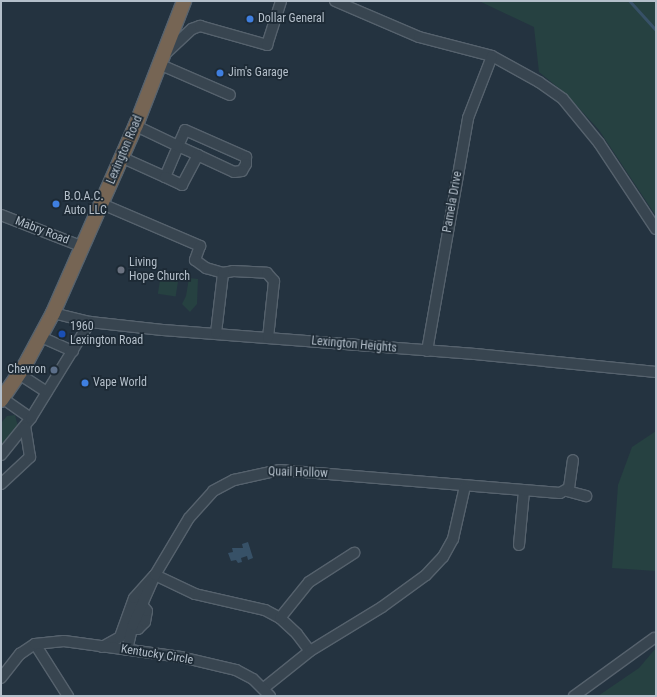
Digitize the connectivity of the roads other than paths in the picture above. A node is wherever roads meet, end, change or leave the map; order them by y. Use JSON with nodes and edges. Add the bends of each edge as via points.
{"nodes":[{"id":1,"x":184,"y":1,"type":"edge"},
{"id":2,"x":281,"y":1,"type":"edge"},
{"id":3,"x":335,"y":1,"type":"edge"},
{"id":4,"x":492,"y":56,"type":"junction"},
{"id":5,"x":163,"y":60,"type":"junction"},
{"id":6,"x":230,"y":95,"type":"dead end"},
{"id":7,"x":136,"y":126,"type":"junction"},
{"id":8,"x":178,"y":146,"type":"junction"},
{"id":9,"x":198,"y":155,"type":"junction"},
{"id":10,"x":122,"y":158,"type":"junction"},
{"id":11,"x":165,"y":177,"type":"junction"},
{"id":12,"x":102,"y":204,"type":"junction"},
{"id":13,"x":1,"y":215,"type":"edge"},
{"id":14,"x":656,"y":229,"type":"edge"},
{"id":15,"x":83,"y":247,"type":"junction"},
{"id":16,"x":223,"y":274,"type":"junction"},
{"id":17,"x":53,"y":313,"type":"junction"},
{"id":18,"x":90,"y":322,"type":"junction"},
{"id":19,"x":216,"y":333,"type":"junction"},
{"id":20,"x":41,"y":337,"type":"junction"},
{"id":21,"x":268,"y":338,"type":"junction"},
{"id":22,"x":73,"y":351,"type":"junction"},
{"id":23,"x":427,"y":351,"type":"junction"},
{"id":24,"x":656,"y":372,"type":"edge"},
{"id":25,"x":19,"y":374,"type":"junction"},
{"id":26,"x":47,"y":392,"type":"junction"},
{"id":27,"x":2,"y":399,"type":"edge"},
{"id":28,"x":28,"y":422,"type":"junction"},
{"id":29,"x":1,"y":456,"type":"edge"},
{"id":30,"x":573,"y":460,"type":"dead end"},
{"id":31,"x":1,"y":484,"type":"edge"},
{"id":32,"x":465,"y":486,"type":"junction"},
{"id":33,"x":567,"y":490,"type":"junction"},
{"id":34,"x":524,"y":491,"type":"junction"},
{"id":35,"x":586,"y":496,"type":"dead end"},
{"id":36,"x":519,"y":545,"type":"dead end"},
{"id":37,"x":354,"y":553,"type":"dead end"},
{"id":38,"x":155,"y":575,"type":"junction"},
{"id":39,"x":138,"y":600,"type":"junction"},
{"id":40,"x":280,"y":618,"type":"junction"},
{"id":41,"x":128,"y":629,"type":"junction"},
{"id":42,"x":654,"y":638,"type":"dead end"},
{"id":43,"x":35,"y":644,"type":"junction"},
{"id":44,"x":101,"y":647,"type":"junction"},
{"id":45,"x":128,"y":650,"type":"junction"},
{"id":46,"x":310,"y":651,"type":"junction"},
{"id":47,"x":1,"y":678,"type":"edge"},
{"id":48,"x":267,"y":692,"type":"edge"},
{"id":49,"x":68,"y":696,"type":"edge"},
{"id":50,"x":574,"y":696,"type":"edge"}],
"edges":[{"from":1,"to":5,"type":"highway","name":"Lexington Road"},
{"from":2,"to":5,"type":"street","via":[[266,45],[200,26],[192,29]]},
{"from":3,"to":4,"type":"street","via":[[419,37]]},
{"from":4,"to":14,"type":"street","via":[[539,82],[563,99],[599,143]]},
{"from":4,"to":23,"type":"street","name":"Pamela Drive","via":[[468,118]]},
{"from":5,"to":6,"type":"street"},
{"from":5,"to":7,"type":"highway","name":"Lexington Road"},
{"from":7,"to":8,"type":"street"},
{"from":7,"to":10,"type":"highway","name":"Lexington Road"},
{"from":8,"to":9,"type":"street"},
{"from":8,"to":9,"type":"street","via":[[185,130],[246,157],[246,164],[242,171],[234,172]]},
{"from":8,"to":11,"type":"street"},
{"from":9,"to":11,"type":"street","via":[[182,185]]},
{"from":10,"to":11,"type":"street"},
{"from":10,"to":12,"type":"highway","name":"Lexington Road"},
{"from":12,"to":15,"type":"highway","name":"Lexington Road"},
{"from":12,"to":16,"type":"street","via":[[200,246],[195,260],[206,268]]},
{"from":13,"to":15,"type":"street","name":"Mabry Road"},
{"from":15,"to":17,"type":"highway","name":"Lexington Road"},
{"from":16,"to":19,"type":"street"},
{"from":16,"to":21,"type":"street","via":[[267,273],[274,282]]},
{"from":17,"to":18,"type":"street","name":"Lexington Heights"},
{"from":17,"to":20,"type":"highway","name":"Lexington Road"},
{"from":18,"to":19,"type":"street","name":"Lexington Heights"},
{"from":18,"to":22,"type":"street"},
{"from":19,"to":21,"type":"street","name":"Lexington Heights"},
{"from":20,"to":22,"type":"street"},
{"from":20,"to":25,"type":"highway","name":"Lexington Road"},
{"from":21,"to":23,"type":"street","name":"Lexington Heights"},
{"from":22,"to":26,"type":"street"},
{"from":23,"to":24,"type":"street","name":"Lexington Heights"},
{"from":25,"to":26,"type":"street"},
{"from":25,"to":27,"type":"highway","name":"Lexington Road"},
{"from":26,"to":28,"type":"street"},
{"from":27,"to":28,"type":"street"},
{"from":28,"to":29,"type":"street"},
{"from":28,"to":31,"type":"street","via":[[30,457]]},
{"from":30,"to":33,"type":"street"},
{"from":32,"to":34,"type":"street","name":"Quail Hollow"},
{"from":32,"to":38,"type":"street","name":"Quail Hollow","via":[[280,470],[234,480],[213,491],[189,518]]},
{"from":32,"to":46,"type":"street","via":[[453,540],[443,558],[426,575],[382,607]]},
{"from":33,"to":34,"type":"street","name":"Quail Hollow","via":[[560,493]]},
{"from":33,"to":35,"type":"street"},
{"from":34,"to":36,"type":"street"},
{"from":37,"to":40,"type":"street","via":[[309,582]]},
{"from":38,"to":39,"type":"street","name":"Quail Hollow"},
{"from":38,"to":40,"type":"street","via":[[194,594],[250,605]]},
{"from":39,"to":41,"type":"street","name":"Quail Hollow"},
{"from":39,"to":41,"type":"street","via":[[147,611],[145,622]]},
{"from":40,"to":46,"type":"street"},
{"from":41,"to":44,"type":"street","name":"Quail Hollow","via":[[120,637]]},
{"from":41,"to":45,"type":"street","name":"Quail Hollow"},
{"from":42,"to":50,"type":"street"},
{"from":43,"to":44,"type":"street","name":"Kentucky Circle","via":[[64,641]]},
{"from":43,"to":47,"type":"street","name":"Kentucky Circle","via":[[20,654]]},
{"from":43,"to":49,"type":"street"},
{"from":44,"to":45,"type":"street","name":"Kentucky Circle"},
{"from":45,"to":48,"type":"street","name":"Kentucky Circle","via":[[182,657],[236,670],[253,679]]},
{"from":46,"to":48,"type":"street","via":[[291,666]]}]}
